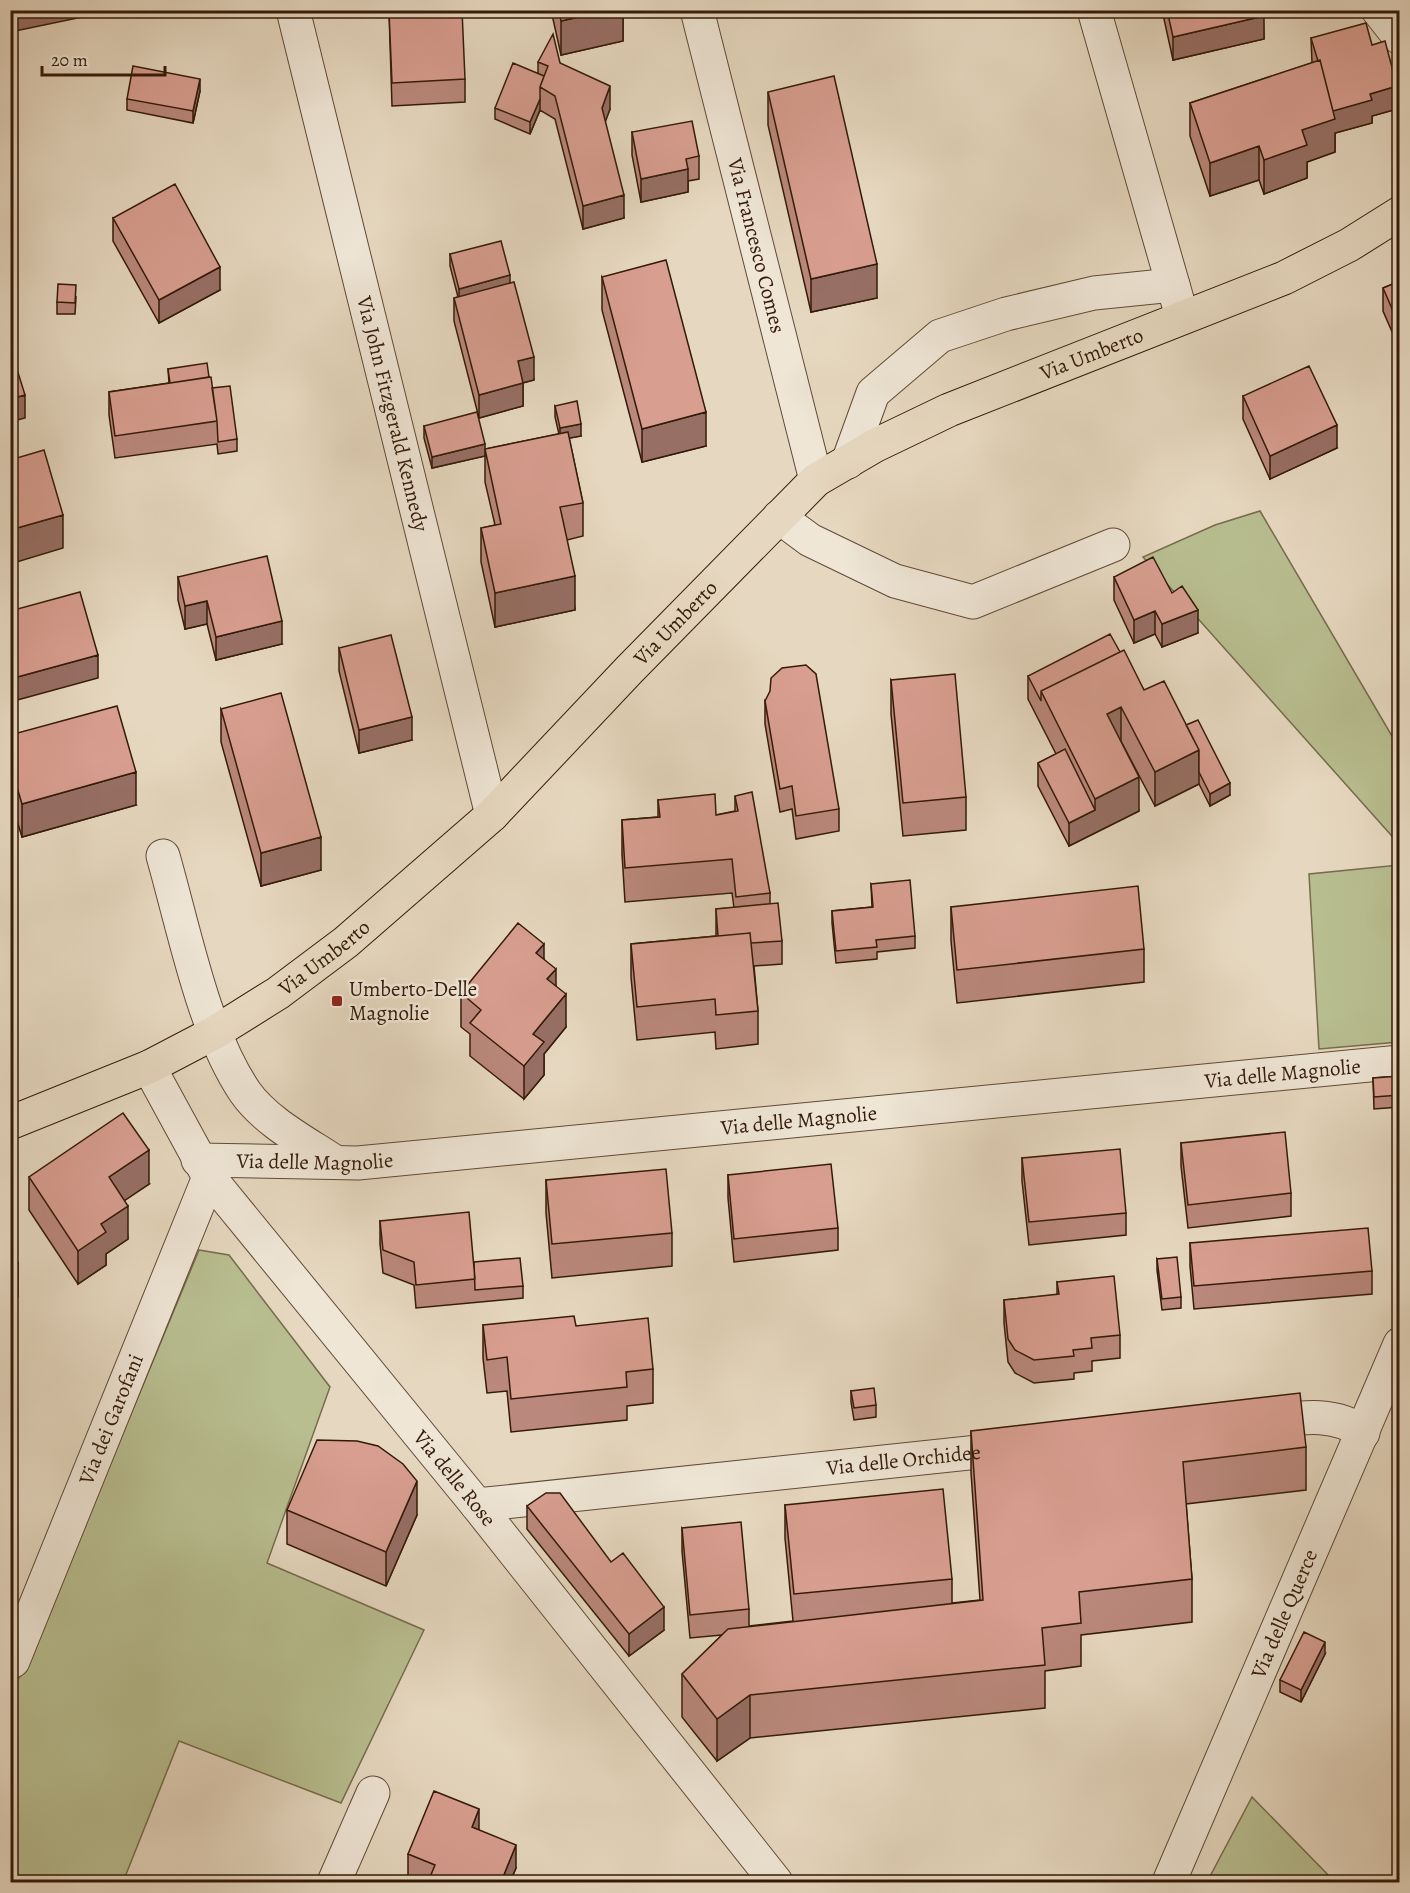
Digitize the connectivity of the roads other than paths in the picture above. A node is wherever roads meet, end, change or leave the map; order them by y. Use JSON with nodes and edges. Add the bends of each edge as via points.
{"nodes":[{"id":1,"x":293,"y":10,"type":"edge"},
{"id":2,"x":697,"y":10,"type":"edge"},
{"id":3,"x":1094,"y":10,"type":"edge"},
{"id":4,"x":1378,"y":10,"type":"edge"},
{"id":5,"x":1400,"y":38,"type":"edge"},
{"id":6,"x":1400,"y":213,"type":"edge"},
{"id":7,"x":1173,"y":285,"type":"junction"},
{"id":8,"x":1183,"y":319,"type":"junction"},
{"id":9,"x":848,"y":462,"type":"junction"},
{"id":10,"x":816,"y":480,"type":"junction"},
{"id":11,"x":779,"y":517,"type":"junction"},
{"id":12,"x":1113,"y":544,"type":"dead end"},
{"id":13,"x":492,"y":815,"type":"junction"},
{"id":14,"x":163,"y":856,"type":"dead end"},
{"id":15,"x":214,"y":1033,"type":"junction"},
{"id":16,"x":1400,"y":1062,"type":"edge"},
{"id":17,"x":149,"y":1067,"type":"junction"},
{"id":18,"x":10,"y":1123,"type":"edge"},
{"id":19,"x":335,"y":1162,"type":"junction"},
{"id":20,"x":204,"y":1168,"type":"junction"},
{"id":21,"x":1400,"y":1344,"type":"edge"},
{"id":22,"x":1232,"y":1425,"type":"edge"},
{"id":23,"x":1363,"y":1433,"type":"junction"},
{"id":24,"x":1044,"y":1445,"type":"edge"},
{"id":25,"x":477,"y":1505,"type":"junction"},
{"id":26,"x":13,"y":1661,"type":"dead end"},
{"id":27,"x":373,"y":1793,"type":"dead end"},
{"id":28,"x":334,"y":1882,"type":"edge"},
{"id":29,"x":776,"y":1882,"type":"edge"},
{"id":30,"x":1168,"y":1882,"type":"edge"}],
"edges":[{"from":1,"to":13,"type":"street","name":"Via John Fitzgerald Kennedy"},
{"from":2,"to":10,"type":"street","name":"Via Francesco Comes"},
{"from":3,"to":7,"type":"street"},
{"from":4,"to":5,"type":"street"},
{"from":6,"to":8,"type":"main road","name":"Via Umberto","via":[[1284,278]]},
{"from":7,"to":8,"type":"street"},
{"from":7,"to":9,"type":"street","via":[[1094,293],[1006,314],[940,336],[873,393]]},
{"from":8,"to":9,"type":"main road","name":"Via Umberto","via":[[949,410]]},
{"from":9,"to":10,"type":"main road","name":"Via Umberto"},
{"from":10,"to":11,"type":"main road","name":"Via Umberto"},
{"from":11,"to":12,"type":"street","via":[[810,540],[895,581],[973,602]]},
{"from":11,"to":13,"type":"main road","name":"Via Umberto"},
{"from":13,"to":15,"type":"main road","name":"Via Umberto","via":[[346,942],[278,993]]},
{"from":14,"to":15,"type":"street"},
{"from":15,"to":17,"type":"main road","name":"Via Umberto"},
{"from":15,"to":19,"type":"street","via":[[246,1093],[274,1121]]},
{"from":16,"to":19,"type":"street","name":"Via delle Magnolie","via":[[358,1163]]},
{"from":17,"to":18,"type":"main road","name":"Via Umberto"},
{"from":17,"to":20,"type":"street","name":"Via delle Rose"},
{"from":19,"to":20,"type":"street","name":"Via delle Magnolie"},
{"from":20,"to":25,"type":"street","name":"Via delle Rose"},
{"from":20,"to":26,"type":"street","name":"Via dei Garofani"},
{"from":21,"to":23,"type":"street","name":"Via delle Querce"},
{"from":22,"to":23,"type":"street","via":[[1315,1417],[1350,1422]]},
{"from":23,"to":30,"type":"street","name":"Via delle Querce"},
{"from":24,"to":25,"type":"street","name":"Via delle Orchidee"},
{"from":25,"to":29,"type":"street","name":"Via delle Rose"},
{"from":27,"to":28,"type":"street"}]}
